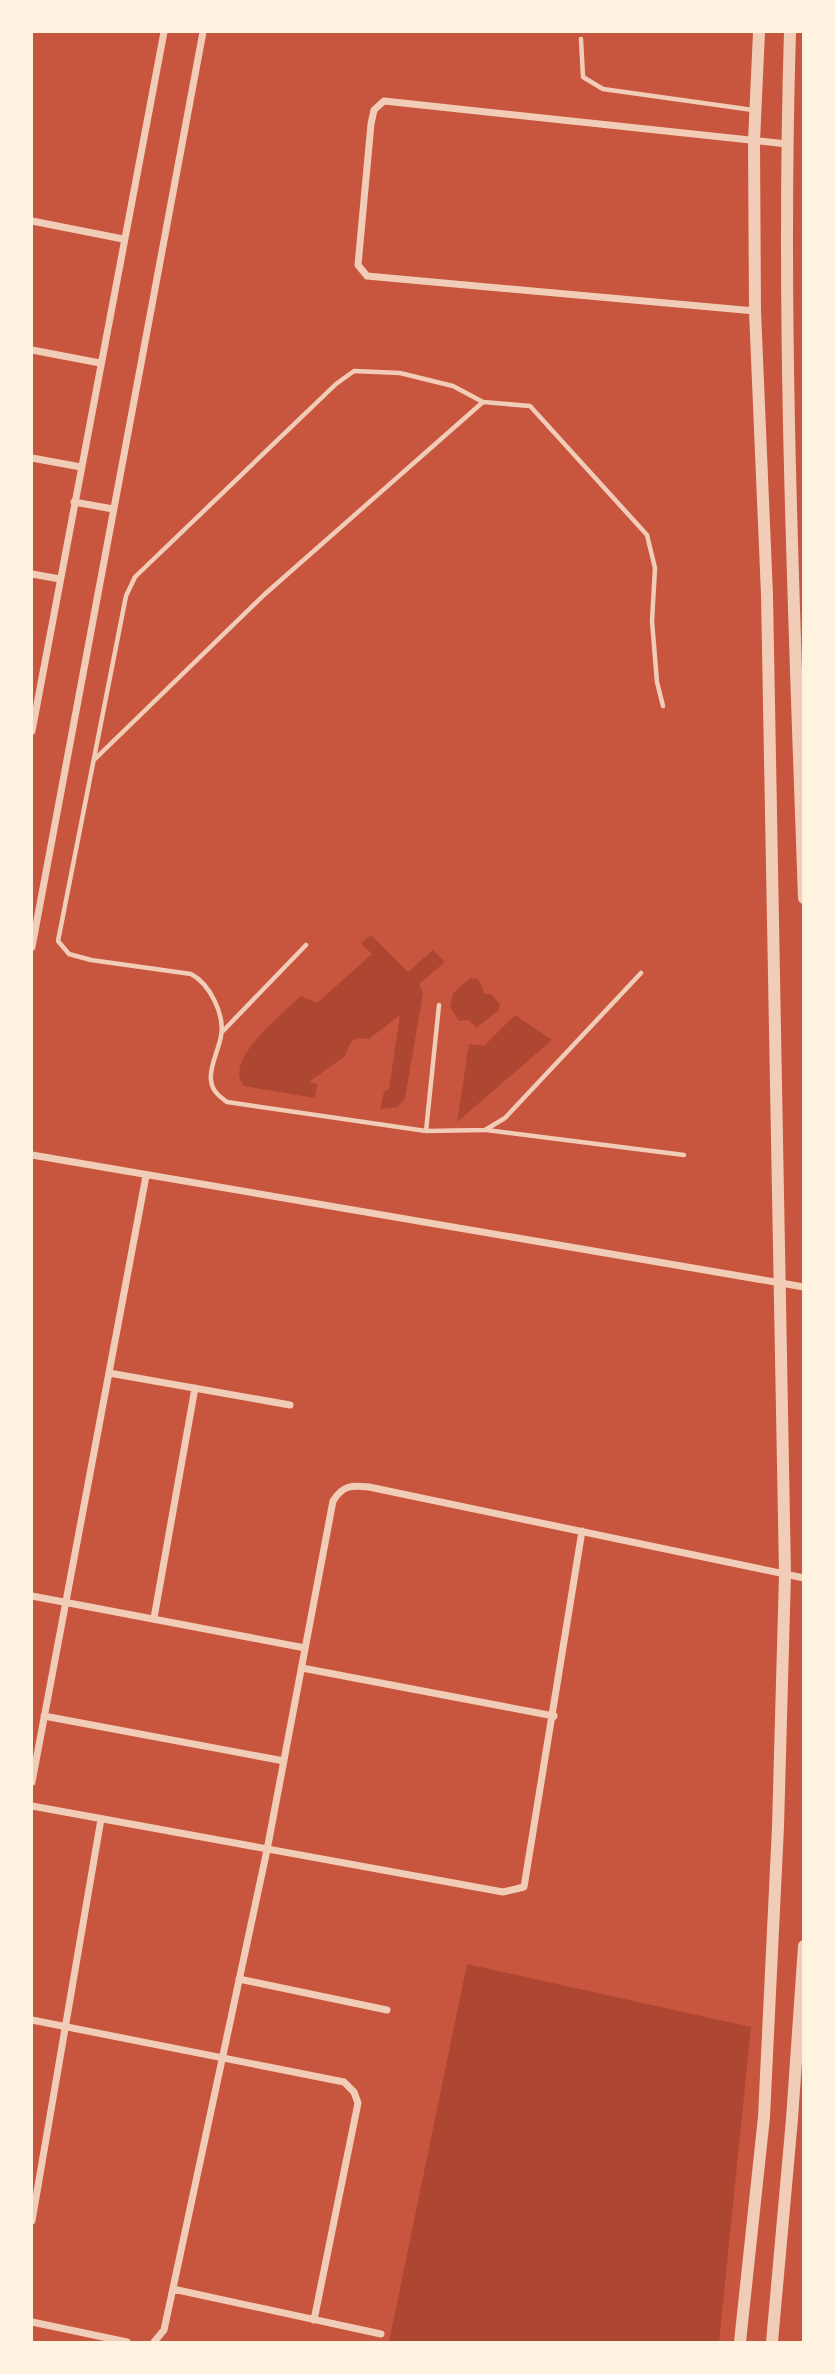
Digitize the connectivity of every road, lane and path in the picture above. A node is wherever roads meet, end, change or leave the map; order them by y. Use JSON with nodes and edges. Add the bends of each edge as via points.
{"nodes":[{"id":1,"x":164,"y":32,"type":"edge"},
{"id":2,"x":203,"y":32,"type":"edge"},
{"id":3,"x":759,"y":32,"type":"edge"},
{"id":4,"x":790,"y":32,"type":"edge"},
{"id":5,"x":581,"y":38,"type":"dead end"},
{"id":6,"x":756,"y":110,"type":"junction"},
{"id":7,"x":754,"y":141,"type":"junction"},
{"id":8,"x":787,"y":144,"type":"junction"},
{"id":9,"x":32,"y":221,"type":"edge"},
{"id":10,"x":123,"y":239,"type":"junction"},
{"id":11,"x":755,"y":311,"type":"junction"},
{"id":12,"x":32,"y":350,"type":"edge"},
{"id":13,"x":100,"y":363,"type":"junction"},
{"id":14,"x":484,"y":402,"type":"junction"},
{"id":15,"x":32,"y":458,"type":"edge"},
{"id":16,"x":81,"y":467,"type":"junction"},
{"id":17,"x":74,"y":502,"type":"junction"},
{"id":18,"x":113,"y":509,"type":"junction"},
{"id":19,"x":32,"y":574,"type":"edge"},
{"id":20,"x":60,"y":579,"type":"junction"},
{"id":21,"x":36,"y":683,"type":"edge"},
{"id":22,"x":663,"y":706,"type":"dead end"},
{"id":23,"x":32,"y":731,"type":"edge"},
{"id":24,"x":94,"y":760,"type":"junction"},
{"id":25,"x":803,"y":898,"type":"edge"},
{"id":26,"x":306,"y":945,"type":"dead end"},
{"id":27,"x":32,"y":947,"type":"edge"},
{"id":28,"x":641,"y":973,"type":"dead end"},
{"id":29,"x":439,"y":1005,"type":"dead end"},
{"id":30,"x":222,"y":1032,"type":"junction"},
{"id":31,"x":485,"y":1130,"type":"junction"},
{"id":32,"x":426,"y":1131,"type":"junction"},
{"id":33,"x":684,"y":1154,"type":"dead end"},
{"id":34,"x":32,"y":1155,"type":"edge"},
{"id":35,"x":146,"y":1176,"type":"junction"},
{"id":36,"x":781,"y":1284,"type":"junction"},
{"id":37,"x":803,"y":1287,"type":"edge"},
{"id":38,"x":108,"y":1373,"type":"junction"},
{"id":39,"x":195,"y":1388,"type":"junction"},
{"id":40,"x":290,"y":1405,"type":"dead end"},
{"id":41,"x":582,"y":1531,"type":"junction"},
{"id":42,"x":785,"y":1574,"type":"junction"},
{"id":43,"x":803,"y":1578,"type":"edge"},
{"id":44,"x":32,"y":1597,"type":"edge"},
{"id":45,"x":65,"y":1603,"type":"junction"},
{"id":46,"x":154,"y":1618,"type":"junction"},
{"id":47,"x":305,"y":1648,"type":"junction"},
{"id":48,"x":302,"y":1668,"type":"junction"},
{"id":49,"x":44,"y":1716,"type":"junction"},
{"id":50,"x":554,"y":1716,"type":"junction"},
{"id":51,"x":284,"y":1761,"type":"junction"},
{"id":52,"x":32,"y":1782,"type":"edge"},
{"id":53,"x":32,"y":1806,"type":"edge"},
{"id":54,"x":101,"y":1819,"type":"junction"},
{"id":55,"x":267,"y":1850,"type":"junction"},
{"id":56,"x":803,"y":1946,"type":"edge"},
{"id":57,"x":239,"y":1979,"type":"junction"},
{"id":58,"x":387,"y":2010,"type":"dead end"},
{"id":59,"x":32,"y":2020,"type":"edge"},
{"id":60,"x":65,"y":2027,"type":"junction"},
{"id":61,"x":223,"y":2057,"type":"junction"},
{"id":62,"x":32,"y":2221,"type":"edge"},
{"id":63,"x":173,"y":2289,"type":"junction"},
{"id":64,"x":314,"y":2320,"type":"junction"},
{"id":65,"x":32,"y":2322,"type":"edge"},
{"id":66,"x":381,"y":2334,"type":"dead end"},
{"id":67,"x":127,"y":2343,"type":"edge"},
{"id":68,"x":154,"y":2343,"type":"edge"},
{"id":69,"x":740,"y":2343,"type":"edge"},
{"id":70,"x":772,"y":2343,"type":"edge"}],
"edges":[{"from":1,"to":10,"type":"street"},
{"from":2,"to":18,"type":"street"},
{"from":3,"to":6,"type":"street"},
{"from":4,"to":8,"type":"street"},
{"from":5,"to":6,"type":"lane","via":[[583,77],[603,89]]},
{"from":6,"to":7,"type":"street"},
{"from":7,"to":8,"type":"street"},
{"from":7,"to":11,"type":"street"},
{"from":7,"to":11,"type":"street","via":[[384,101],[374,110],[371,124],[358,265],[367,275]]},
{"from":8,"to":25,"type":"street"},
{"from":9,"to":10,"type":"street"},
{"from":10,"to":13,"type":"street"},
{"from":11,"to":36,"type":"street"},
{"from":12,"to":13,"type":"street"},
{"from":13,"to":16,"type":"street"},
{"from":14,"to":22,"type":"lane","via":[[530,406],[648,535],[654,568],[657,682]]},
{"from":14,"to":24,"type":"lane","via":[[265,594]]},
{"from":14,"to":24,"type":"lane","via":[[453,386],[400,373],[354,371],[335,384],[135,577],[126,596]]},
{"from":15,"to":16,"type":"street"},
{"from":16,"to":17,"type":"street"},
{"from":17,"to":18,"type":"street"},
{"from":17,"to":20,"type":"street"},
{"from":18,"to":27,"type":"street"},
{"from":19,"to":20,"type":"street"},
{"from":20,"to":21,"type":"street"},
{"from":21,"to":23,"type":"street"},
{"from":24,"to":30,"type":"lane","via":[[58,941],[62,949],[91,960],[191,974],[203,980]]},
{"from":26,"to":30,"type":"lane"},
{"from":28,"to":31,"type":"lane","via":[[513,1110]]},
{"from":29,"to":32,"type":"lane"},
{"from":30,"to":32,"type":"lane","via":[[211,1080],[216,1095],[227,1102]]},
{"from":31,"to":32,"type":"lane"},
{"from":31,"to":33,"type":"lane"},
{"from":34,"to":35,"type":"street"},
{"from":35,"to":36,"type":"street"},
{"from":35,"to":38,"type":"street"},
{"from":36,"to":37,"type":"street"},
{"from":36,"to":42,"type":"street"},
{"from":38,"to":39,"type":"street"},
{"from":38,"to":45,"type":"street"},
{"from":39,"to":40,"type":"street"},
{"from":39,"to":46,"type":"street"},
{"from":41,"to":42,"type":"street"},
{"from":41,"to":47,"type":"street","via":[[369,1487],[340,1489],[333,1501]]},
{"from":41,"to":50,"type":"street"},
{"from":42,"to":43,"type":"street"},
{"from":42,"to":69,"type":"street","via":[[764,2117]]},
{"from":44,"to":45,"type":"street"},
{"from":45,"to":46,"type":"street"},
{"from":45,"to":49,"type":"street"},
{"from":46,"to":47,"type":"street"},
{"from":47,"to":48,"type":"street"},
{"from":48,"to":50,"type":"street"},
{"from":48,"to":51,"type":"street"},
{"from":49,"to":51,"type":"street"},
{"from":49,"to":52,"type":"street"},
{"from":50,"to":55,"type":"street","via":[[524,1887],[513,1892]]},
{"from":51,"to":55,"type":"street"},
{"from":53,"to":54,"type":"street"},
{"from":54,"to":55,"type":"street"},
{"from":54,"to":60,"type":"street"},
{"from":55,"to":57,"type":"street"},
{"from":56,"to":70,"type":"street"},
{"from":57,"to":58,"type":"street"},
{"from":57,"to":61,"type":"street"},
{"from":59,"to":60,"type":"street"},
{"from":60,"to":61,"type":"street"},
{"from":60,"to":62,"type":"street"},
{"from":61,"to":63,"type":"street"},
{"from":61,"to":64,"type":"street","via":[[344,2082],[355,2092],[358,2103]]},
{"from":63,"to":64,"type":"street"},
{"from":63,"to":68,"type":"street","via":[[164,2330]]},
{"from":64,"to":66,"type":"street"},
{"from":65,"to":67,"type":"street"}]}
